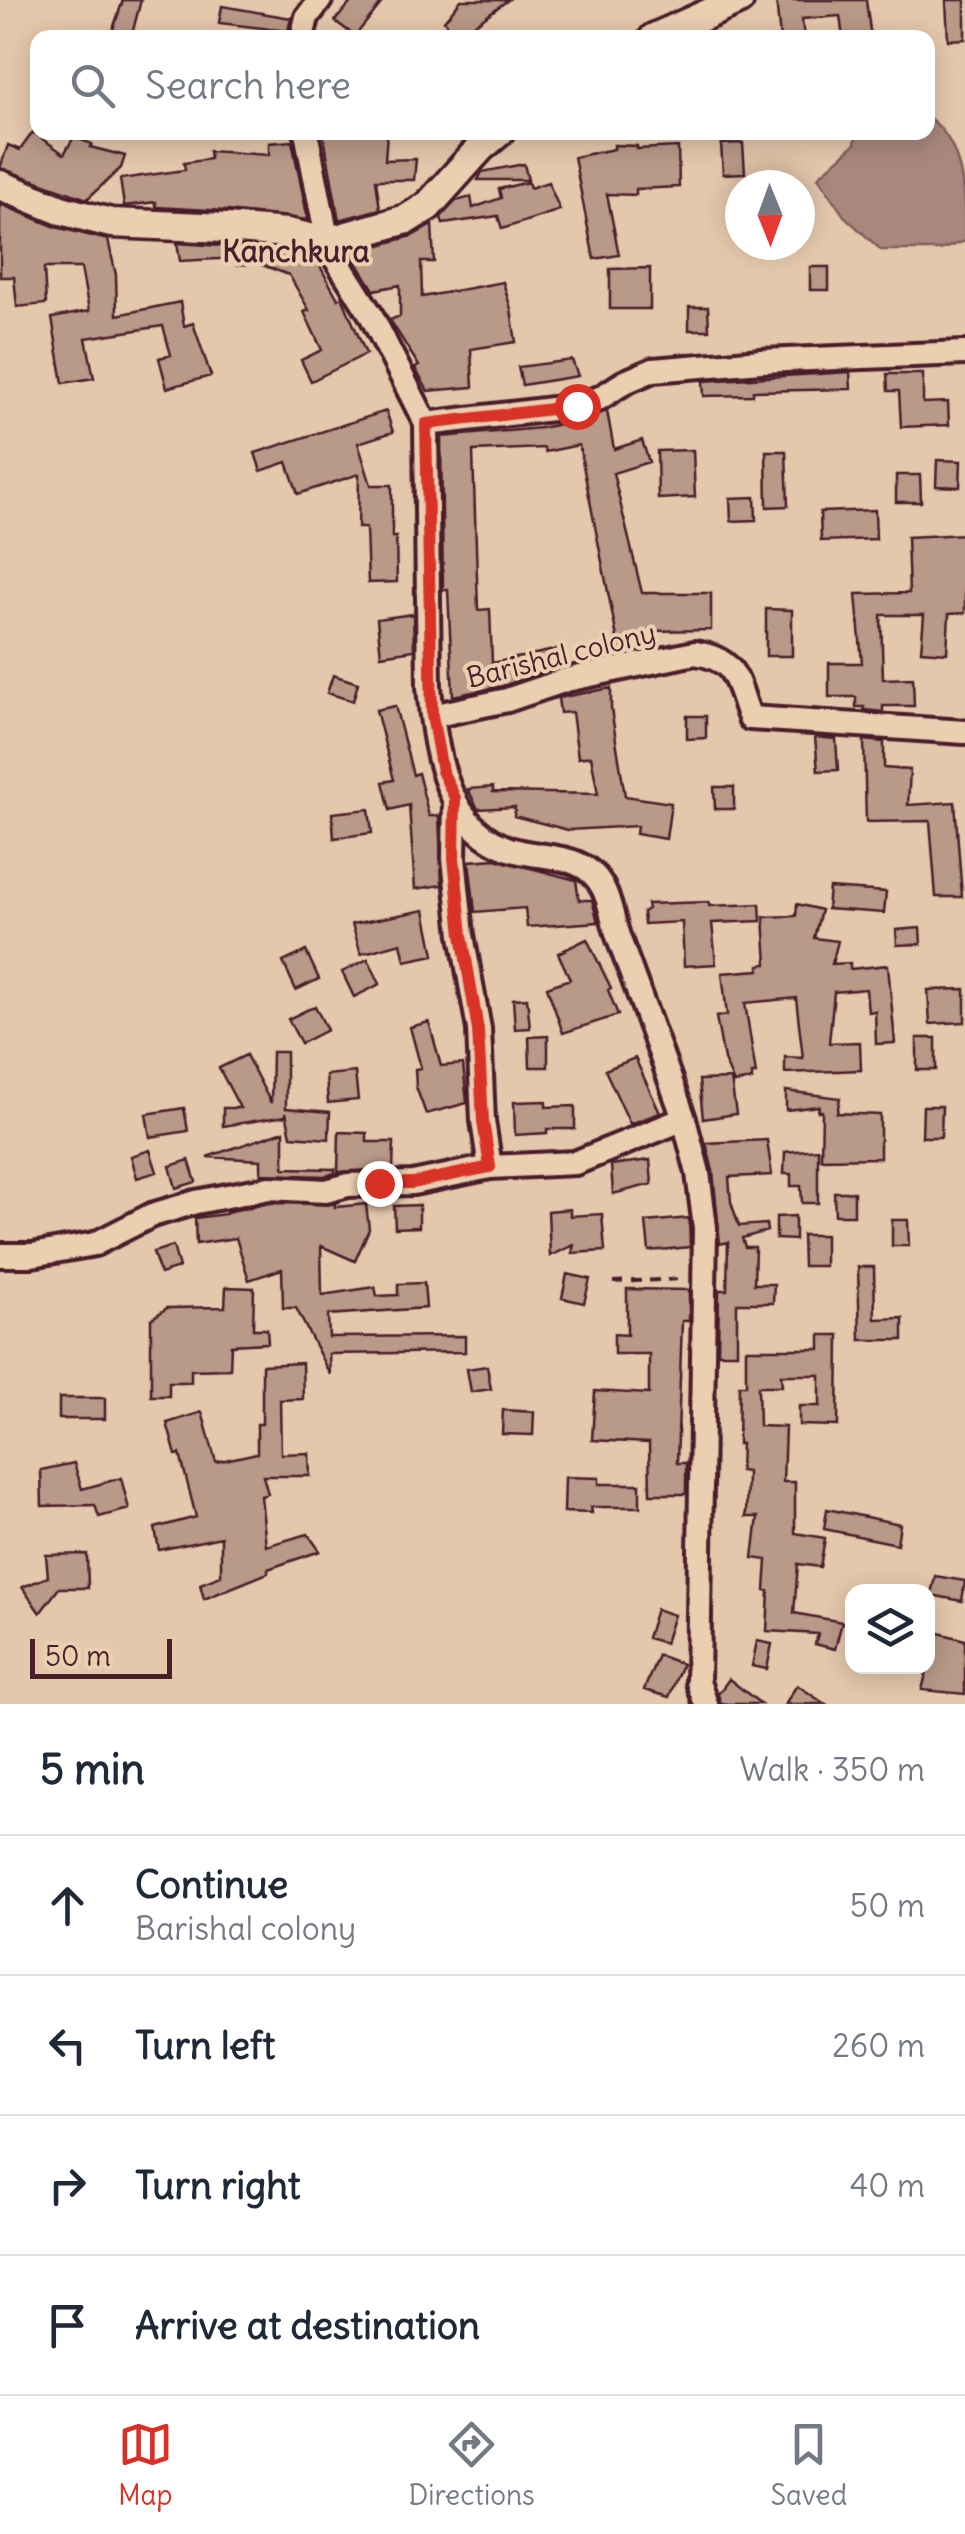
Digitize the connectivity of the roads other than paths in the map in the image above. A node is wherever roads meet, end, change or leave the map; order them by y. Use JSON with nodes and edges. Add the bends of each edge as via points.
{"nodes":[{"id":1,"x":320,"y":0,"type":"edge"},
{"id":2,"x":739,"y":0,"type":"edge"},
{"id":3,"x":304,"y":30,"type":"edge"},
{"id":4,"x":672,"y":30,"type":"edge"},
{"id":5,"x":308,"y":140,"type":"edge"},
{"id":6,"x":489,"y":140,"type":"edge"},
{"id":7,"x":0,"y":185,"type":"edge"},
{"id":8,"x":327,"y":242,"type":"junction"},
{"id":9,"x":965,"y":353,"type":"edge"},
{"id":10,"x":426,"y":424,"type":"junction"},
{"id":11,"x":432,"y":716,"type":"junction"},
{"id":12,"x":965,"y":732,"type":"edge"},
{"id":13,"x":455,"y":798,"type":"junction"},
{"id":14,"x":684,"y":1119,"type":"junction"},
{"id":15,"x":490,"y":1167,"type":"junction"},
{"id":16,"x":0,"y":1255,"type":"edge"},
{"id":17,"x":706,"y":1704,"type":"edge"}],
"edges":[{"from":1,"to":3,"type":"street"},
{"from":2,"to":4,"type":"street"},
{"from":5,"to":8,"type":"street"},
{"from":6,"to":8,"type":"street","via":[[428,206]]},
{"from":7,"to":8,"type":"street","via":[[111,224],[241,229]]},
{"from":8,"to":10,"type":"street"},
{"from":9,"to":10,"type":"street","via":[[653,370],[577,406]]},
{"from":10,"to":11,"type":"street"},
{"from":11,"to":12,"type":"street","name":"Barishal colony","via":[[695,653],[728,664],[750,718]]},
{"from":11,"to":13,"type":"street","via":[[442,771]]},
{"from":13,"to":14,"type":"street","via":[[473,828],[502,847],[582,863],[603,887]]},
{"from":13,"to":15,"type":"street","via":[[454,858]]},
{"from":14,"to":15,"type":"street","via":[[575,1163]]},
{"from":14,"to":17,"type":"street","via":[[705,1228],[698,1682]]},
{"from":15,"to":16,"type":"street","via":[[413,1183],[270,1188],[152,1216],[95,1244]]}]}
